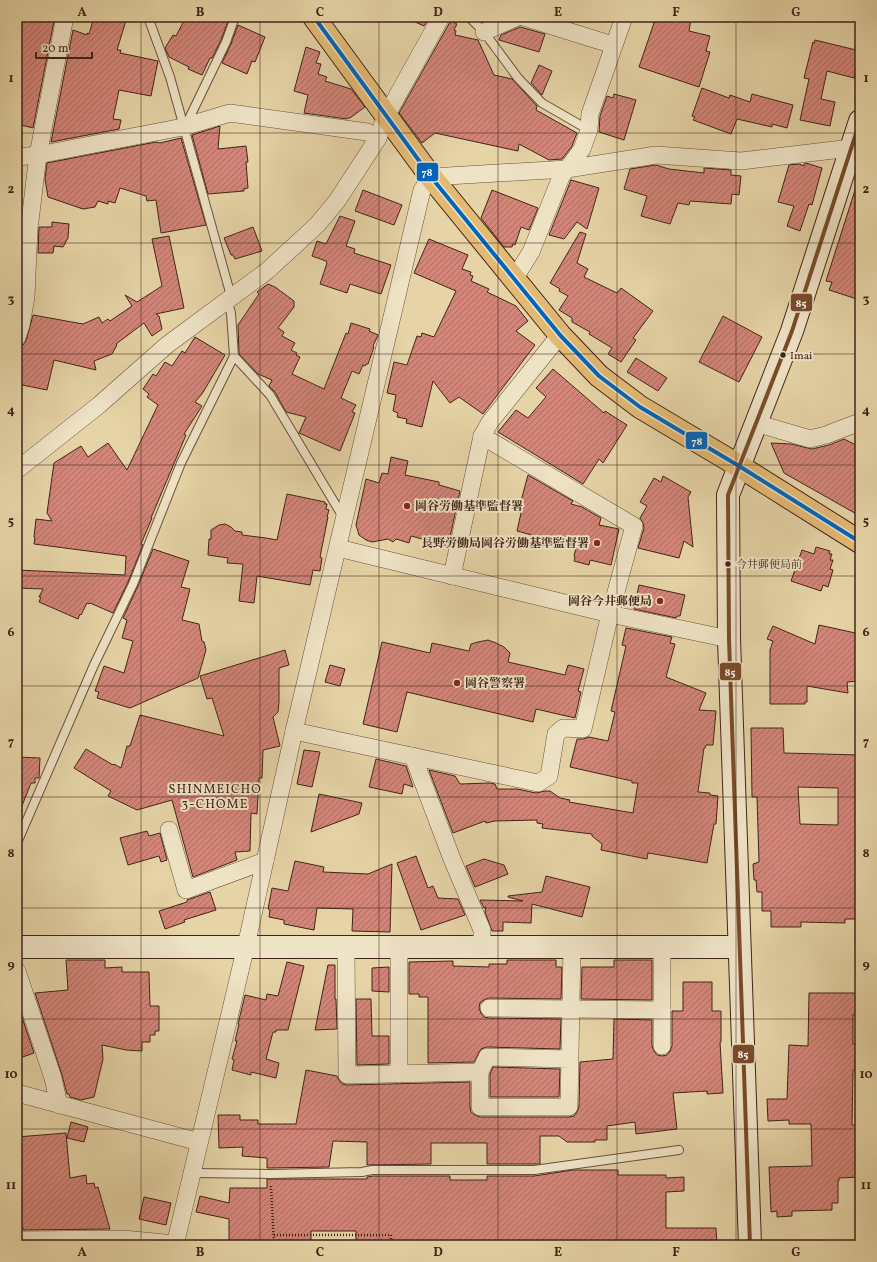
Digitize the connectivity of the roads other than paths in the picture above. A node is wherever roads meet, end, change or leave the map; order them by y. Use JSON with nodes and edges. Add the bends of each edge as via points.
{"nodes":[{"id":1,"x":65,"y":17,"type":"edge"},
{"id":2,"x":148,"y":17,"type":"edge"},
{"id":3,"x":235,"y":17,"type":"edge"},
{"id":4,"x":314,"y":17,"type":"edge"},
{"id":5,"x":441,"y":17,"type":"edge"},
{"id":6,"x":469,"y":17,"type":"edge"},
{"id":7,"x":517,"y":17,"type":"edge"},
{"id":8,"x":523,"y":17,"type":"edge"},
{"id":9,"x":624,"y":17,"type":"edge"},
{"id":10,"x":484,"y":32,"type":"junction"},
{"id":11,"x":613,"y":45,"type":"junction"},
{"id":12,"x":386,"y":116,"type":"junction"},
{"id":13,"x":860,"y":121,"type":"edge"},
{"id":14,"x":184,"y":126,"type":"junction"},
{"id":15,"x":589,"y":130,"type":"junction"},
{"id":16,"x":378,"y":138,"type":"junction"},
{"id":17,"x":856,"y":149,"type":"edge"},
{"id":18,"x":38,"y":155,"type":"junction"},
{"id":19,"x":17,"y":157,"type":"edge"},
{"id":20,"x":567,"y":168,"type":"junction"},
{"id":21,"x":431,"y":177,"type":"junction"},
{"id":22,"x":22,"y":268,"type":"edge"},
{"id":23,"x":514,"y":279,"type":"junction"},
{"id":24,"x":229,"y":298,"type":"junction"},
{"id":25,"x":560,"y":335,"type":"junction"},
{"id":26,"x":17,"y":337,"type":"edge"},
{"id":27,"x":234,"y":356,"type":"junction"},
{"id":28,"x":860,"y":422,"type":"edge"},
{"id":29,"x":756,"y":423,"type":"junction"},
{"id":30,"x":482,"y":436,"type":"junction"},
{"id":31,"x":739,"y":466,"type":"junction"},
{"id":32,"x":17,"y":470,"type":"edge"},
{"id":33,"x":344,"y":517,"type":"junction"},
{"id":34,"x":860,"y":542,"type":"edge"},
{"id":35,"x":338,"y":548,"type":"junction"},
{"id":36,"x":452,"y":576,"type":"junction"},
{"id":37,"x":610,"y":614,"type":"junction"},
{"id":38,"x":729,"y":639,"type":"junction"},
{"id":39,"x":294,"y":731,"type":"junction"},
{"id":40,"x":413,"y":756,"type":"junction"},
{"id":41,"x":169,"y":830,"type":"dead end"},
{"id":42,"x":17,"y":844,"type":"edge"},
{"id":43,"x":264,"y":861,"type":"junction"},
{"id":44,"x":246,"y":946,"type":"junction"},
{"id":45,"x":17,"y":947,"type":"edge"},
{"id":46,"x":346,"y":947,"type":"junction"},
{"id":47,"x":399,"y":947,"type":"junction"},
{"id":48,"x":482,"y":947,"type":"junction"},
{"id":49,"x":572,"y":947,"type":"junction"},
{"id":50,"x":662,"y":947,"type":"junction"},
{"id":51,"x":739,"y":947,"type":"junction"},
{"id":52,"x":17,"y":971,"type":"edge"},
{"id":53,"x":489,"y":1008,"type":"dead end"},
{"id":54,"x":571,"y":1009,"type":"junction"},
{"id":55,"x":662,"y":1010,"type":"junction"},
{"id":56,"x":662,"y":1046,"type":"dead end"},
{"id":57,"x":570,"y":1058,"type":"junction"},
{"id":58,"x":480,"y":1072,"type":"junction"},
{"id":59,"x":399,"y":1074,"type":"junction"},
{"id":60,"x":17,"y":1094,"type":"edge"},
{"id":61,"x":59,"y":1105,"type":"junction"},
{"id":62,"x":199,"y":1142,"type":"junction"},
{"id":63,"x":679,"y":1150,"type":"dead end"},
{"id":64,"x":191,"y":1173,"type":"junction"},
{"id":65,"x":17,"y":1240,"type":"edge"},
{"id":66,"x":175,"y":1245,"type":"edge"},
{"id":67,"x":750,"y":1245,"type":"edge"},
{"id":68,"x":764,"y":1245,"type":"edge"}],
"edges":[{"from":1,"to":18,"type":"street"},
{"from":2,"to":14,"type":"lane","via":[[170,77]]},
{"from":3,"to":14,"type":"lane","via":[[226,42]]},
{"from":4,"to":12,"type":"highway"},
{"from":5,"to":12,"type":"street"},
{"from":6,"to":10,"type":"lane"},
{"from":7,"to":10,"type":"street"},
{"from":8,"to":11,"type":"street"},
{"from":9,"to":11,"type":"street"},
{"from":10,"to":15,"type":"lane","via":[[518,78],[542,102]]},
{"from":11,"to":15,"type":"street","via":[[590,114]]},
{"from":12,"to":16,"type":"street"},
{"from":12,"to":21,"type":"highway"},
{"from":13,"to":17,"type":"street"},
{"from":14,"to":16,"type":"street","via":[[230,113],[367,132]]},
{"from":14,"to":18,"type":"street"},
{"from":14,"to":24,"type":"lane"},
{"from":15,"to":20,"type":"street","via":[[582,150]]},
{"from":16,"to":24,"type":"street","via":[[337,201],[316,224],[267,271]]},
{"from":17,"to":20,"type":"street","via":[[740,161],[656,156]]},
{"from":17,"to":29,"type":"street","via":[[792,331]]},
{"from":18,"to":19,"type":"street"},
{"from":18,"to":22,"type":"street"},
{"from":20,"to":21,"type":"street"},
{"from":20,"to":23,"type":"street","via":[[556,188],[531,252]]},
{"from":21,"to":23,"type":"highway"},
{"from":21,"to":33,"type":"street","via":[[422,190]]},
{"from":22,"to":26,"type":"street","via":[[26,297]]},
{"from":23,"to":25,"type":"highway"},
{"from":24,"to":27,"type":"lane"},
{"from":24,"to":32,"type":"street","via":[[167,345],[99,405]]},
{"from":25,"to":30,"type":"street","via":[[490,422]]},
{"from":25,"to":31,"type":"highway","via":[[599,376],[640,407]]},
{"from":27,"to":33,"type":"lane","via":[[270,395]]},
{"from":27,"to":42,"type":"lane","via":[[181,463],[133,584],[94,665]]},
{"from":28,"to":29,"type":"street","via":[[810,439]]},
{"from":29,"to":31,"type":"street"},
{"from":30,"to":36,"type":"street"},
{"from":30,"to":37,"type":"street","via":[[634,526]]},
{"from":31,"to":34,"type":"highway"},
{"from":31,"to":38,"type":"street","via":[[728,494]]},
{"from":33,"to":35,"type":"street"},
{"from":35,"to":36,"type":"street"},
{"from":35,"to":39,"type":"street"},
{"from":36,"to":37,"type":"street"},
{"from":37,"to":38,"type":"street"},
{"from":37,"to":40,"type":"street","via":[[583,728],[564,728],[556,734],[549,776],[538,783]]},
{"from":38,"to":51,"type":"street"},
{"from":39,"to":40,"type":"street"},
{"from":39,"to":43,"type":"street"},
{"from":40,"to":48,"type":"street","via":[[482,930]]},
{"from":41,"to":43,"type":"street","via":[[186,890]]},
{"from":43,"to":44,"type":"street"},
{"from":44,"to":45,"type":"street"},
{"from":44,"to":46,"type":"street"},
{"from":44,"to":62,"type":"street"},
{"from":46,"to":47,"type":"street"},
{"from":46,"to":59,"type":"street","via":[[347,1075]]},
{"from":47,"to":48,"type":"street"},
{"from":47,"to":59,"type":"street"},
{"from":48,"to":49,"type":"street"},
{"from":49,"to":50,"type":"street"},
{"from":49,"to":54,"type":"street"},
{"from":50,"to":51,"type":"street"},
{"from":50,"to":55,"type":"street"},
{"from":51,"to":67,"type":"street"},
{"from":52,"to":61,"type":"street","via":[[53,1078]]},
{"from":53,"to":54,"type":"street"},
{"from":54,"to":55,"type":"street"},
{"from":54,"to":57,"type":"street"},
{"from":55,"to":56,"type":"street"},
{"from":57,"to":58,"type":"street","via":[[487,1057]]},
{"from":57,"to":58,"type":"street","via":[[569,1107],[480,1107]]},
{"from":58,"to":59,"type":"street"},
{"from":60,"to":61,"type":"street"},
{"from":61,"to":62,"type":"street"},
{"from":62,"to":64,"type":"street"},
{"from":63,"to":64,"type":"lane","via":[[534,1170]]},
{"from":64,"to":66,"type":"street"},
{"from":65,"to":66,"type":"street","via":[[123,1239]]},
{"from":67,"to":68,"type":"street"}]}
